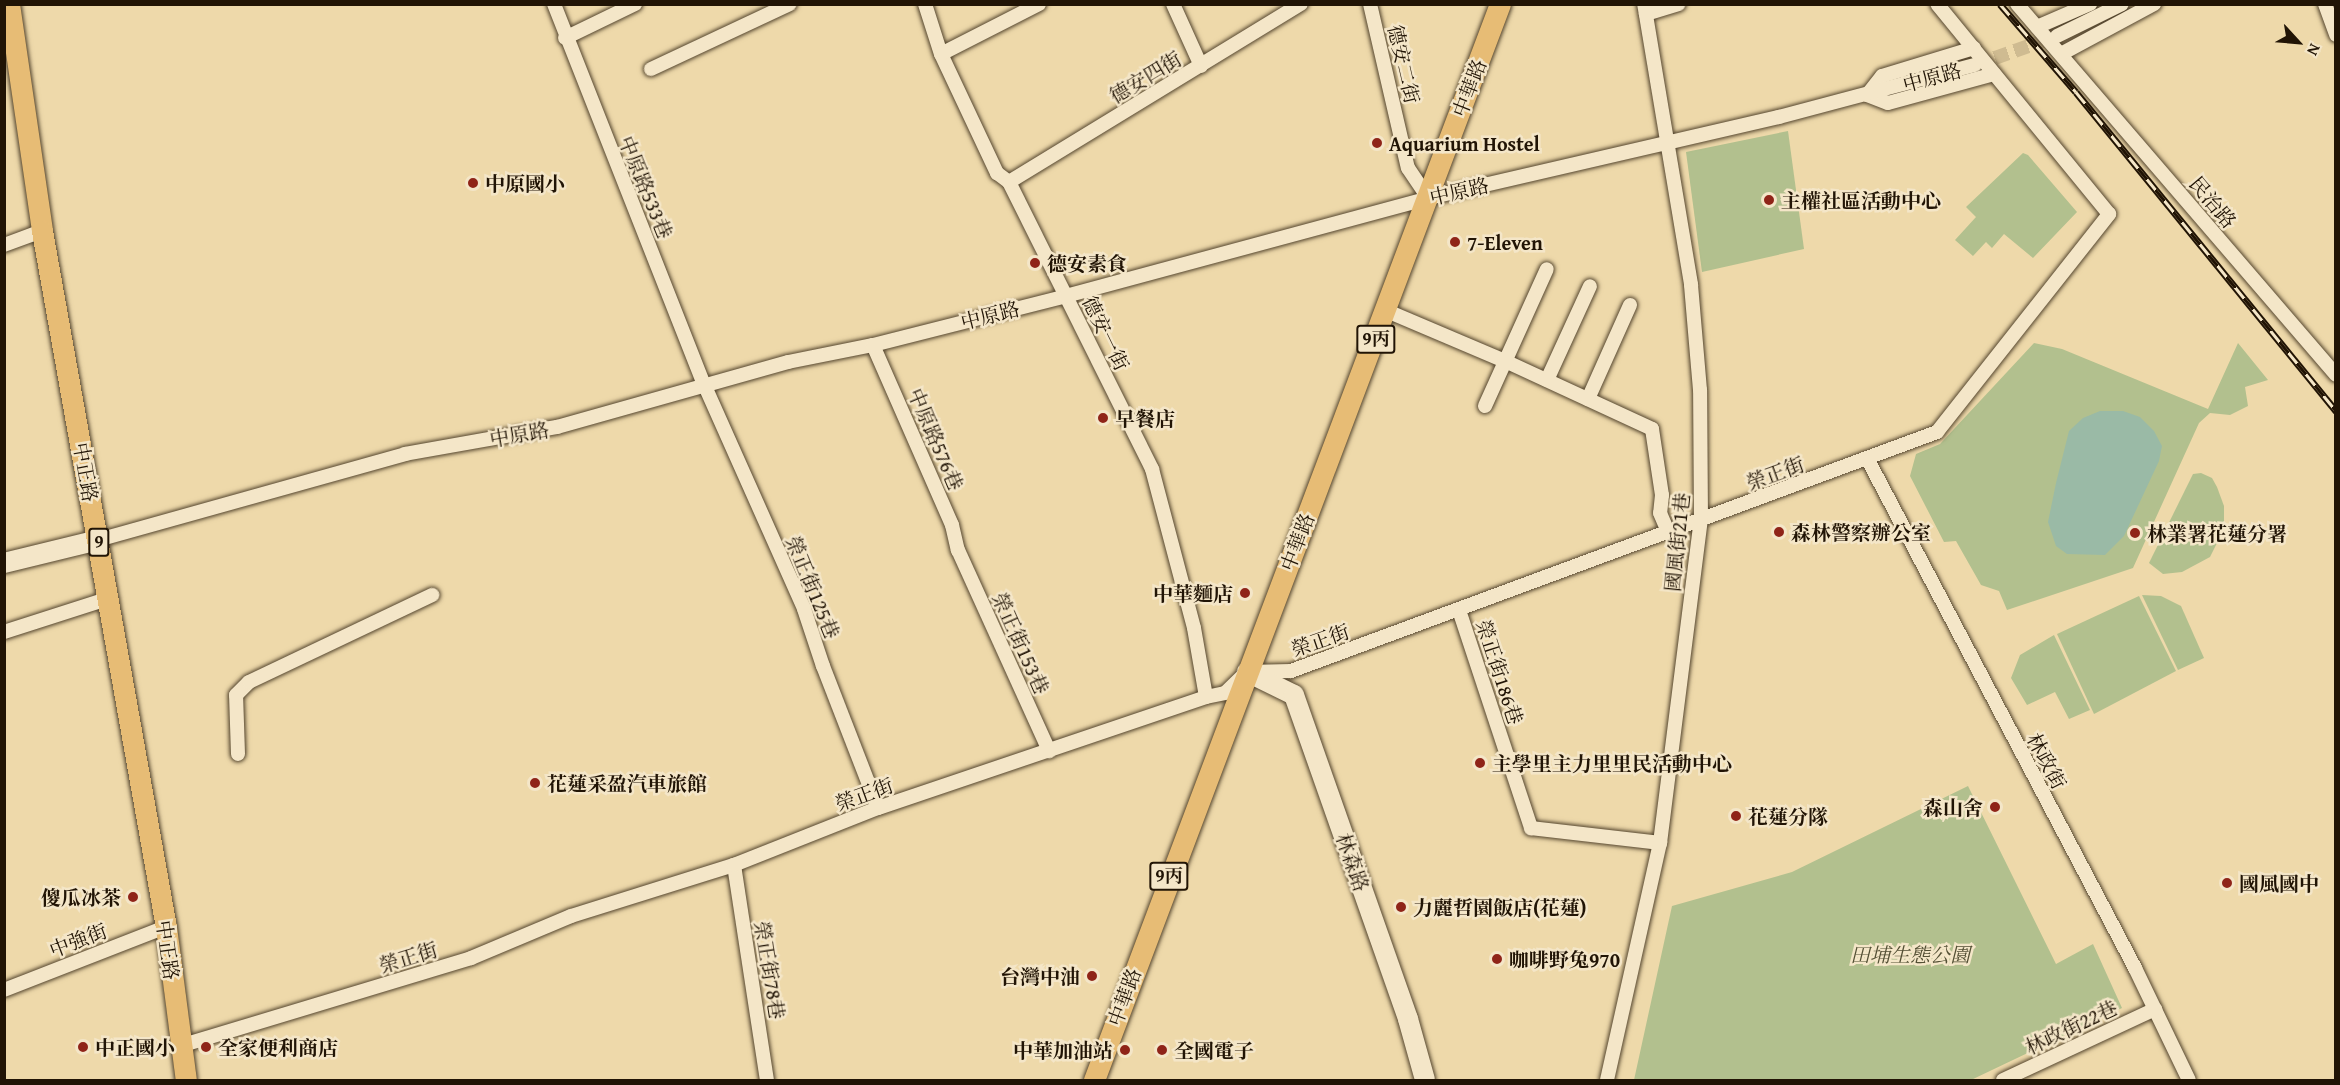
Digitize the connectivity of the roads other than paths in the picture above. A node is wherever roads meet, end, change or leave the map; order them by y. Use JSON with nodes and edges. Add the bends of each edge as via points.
{"nodes":[{"id":1,"x":9,"y":4,"type":"edge"},
{"id":2,"x":554,"y":4,"type":"edge"},
{"id":3,"x":635,"y":4,"type":"edge"},
{"id":4,"x":790,"y":4,"type":"edge"},
{"id":5,"x":925,"y":4,"type":"edge"},
{"id":6,"x":1039,"y":4,"type":"edge"},
{"id":7,"x":1173,"y":4,"type":"edge"},
{"id":8,"x":1301,"y":4,"type":"edge"},
{"id":9,"x":1370,"y":4,"type":"edge"},
{"id":10,"x":1500,"y":4,"type":"edge"},
{"id":11,"x":1678,"y":4,"type":"edge"},
{"id":12,"x":1937,"y":4,"type":"edge"},
{"id":13,"x":2017,"y":4,"type":"edge"},
{"id":14,"x":2090,"y":4,"type":"edge"},
{"id":15,"x":2122,"y":4,"type":"edge"},
{"id":16,"x":2154,"y":4,"type":"edge"},
{"id":17,"x":2325,"y":4,"type":"edge"},
{"id":18,"x":1645,"y":9,"type":"edge"},
{"id":19,"x":2037,"y":27,"type":"junction"},
{"id":20,"x":2336,"y":34,"type":"edge"},
{"id":21,"x":2057,"y":36,"type":"tunnel mouth"},
{"id":22,"x":565,"y":38,"type":"junction"},
{"id":23,"x":1974,"y":48,"type":"junction"},
{"id":24,"x":941,"y":54,"type":"junction"},
{"id":25,"x":2061,"y":54,"type":"junction"},
{"id":26,"x":1975,"y":65,"type":"tunnel mouth"},
{"id":27,"x":1201,"y":66,"type":"junction"},
{"id":28,"x":651,"y":69,"type":"dead end"},
{"id":29,"x":1994,"y":74,"type":"junction"},
{"id":30,"x":1867,"y":95,"type":"junction"},
{"id":31,"x":1667,"y":144,"type":"junction"},
{"id":32,"x":1009,"y":182,"type":"junction"},
{"id":33,"x":1428,"y":198,"type":"junction"},
{"id":34,"x":42,"y":231,"type":"junction"},
{"id":35,"x":4,"y":245,"type":"edge"},
{"id":36,"x":1547,"y":269,"type":"dead end"},
{"id":37,"x":1590,"y":286,"type":"dead end"},
{"id":38,"x":1066,"y":296,"type":"junction"},
{"id":39,"x":1630,"y":305,"type":"dead end"},
{"id":40,"x":1387,"y":311,"type":"junction"},
{"id":41,"x":873,"y":345,"type":"junction"},
{"id":42,"x":1505,"y":361,"type":"junction"},
{"id":43,"x":2336,"y":375,"type":"edge"},
{"id":44,"x":1547,"y":380,"type":"junction"},
{"id":45,"x":704,"y":384,"type":"junction"},
{"id":46,"x":1588,"y":399,"type":"junction"},
{"id":47,"x":1485,"y":406,"type":"dead end"},
{"id":48,"x":1868,"y":460,"type":"junction"},
{"id":49,"x":1701,"y":520,"type":"junction"},
{"id":50,"x":1668,"y":532,"type":"junction"},
{"id":51,"x":98,"y":540,"type":"junction"},
{"id":52,"x":958,"y":550,"type":"joint"},
{"id":53,"x":4,"y":563,"type":"edge"},
{"id":54,"x":432,"y":595,"type":"dead end"},
{"id":55,"x":107,"y":599,"type":"junction"},
{"id":56,"x":1459,"y":610,"type":"junction"},
{"id":57,"x":4,"y":632,"type":"edge"},
{"id":58,"x":1246,"y":672,"type":"junction"},
{"id":59,"x":1206,"y":698,"type":"junction"},
{"id":60,"x":1049,"y":751,"type":"junction"},
{"id":61,"x":238,"y":754,"type":"dead end"},
{"id":62,"x":878,"y":808,"type":"junction"},
{"id":63,"x":1660,"y":843,"type":"junction"},
{"id":64,"x":734,"y":866,"type":"junction"},
{"id":65,"x":166,"y":927,"type":"junction"},
{"id":66,"x":4,"y":990,"type":"edge"},
{"id":67,"x":2155,"y":1009,"type":"junction"},
{"id":68,"x":180,"y":1046,"type":"junction"},
{"id":69,"x":186,"y":1080,"type":"edge"},
{"id":70,"x":767,"y":1080,"type":"edge"},
{"id":71,"x":1094,"y":1080,"type":"edge"},
{"id":72,"x":1425,"y":1080,"type":"edge"},
{"id":73,"x":1607,"y":1080,"type":"edge"},
{"id":74,"x":2003,"y":1080,"type":"edge"},
{"id":75,"x":2189,"y":1080,"type":"edge"}],
"edges":[{"from":1,"to":34,"type":"main road","name":"中正路","number":"9"},
{"from":2,"to":22,"type":"street","name":"中原路533巷"},
{"from":3,"to":22,"type":"street"},
{"from":4,"to":28,"type":"street"},
{"from":5,"to":24,"type":"street","name":"德安一街"},
{"from":6,"to":24,"type":"street"},
{"from":7,"to":27,"type":"street"},
{"from":8,"to":27,"type":"street","name":"德安四街"},
{"from":9,"to":33,"type":"street","name":"德安二街","via":[[1408,168]]},
{"from":10,"to":33,"type":"main road","name":"中華路","number":"9丙"},
{"from":11,"to":18,"type":"street"},
{"from":12,"to":23,"type":"street","name":"榮正街"},
{"from":13,"to":19,"type":"street","name":"民治路"},
{"from":14,"to":19,"type":"street"},
{"from":15,"to":21,"type":"street"},
{"from":16,"to":25,"type":"street"},
{"from":17,"to":20,"type":"street"},
{"from":18,"to":31,"type":"street","name":"國風街21巷"},
{"from":19,"to":25,"type":"street","name":"民治路"},
{"from":22,"to":45,"type":"street","name":"中原路533巷"},
{"from":23,"to":29,"type":"street","name":"榮正街"},
{"from":23,"to":30,"type":"street","via":[[1882,76]]},
{"from":24,"to":32,"type":"street","name":"德安一街","via":[[997,173]]},
{"from":25,"to":43,"type":"street","name":"民治路"},
{"from":26,"to":30,"type":"street","name":"中原路"},
{"from":27,"to":32,"type":"street","name":"德安四街"},
{"from":29,"to":30,"type":"street","via":[[1888,103]]},
{"from":29,"to":48,"type":"street","name":"榮正街","via":[[2109,214],[1937,432]]},
{"from":30,"to":31,"type":"street","name":"中原路"},
{"from":31,"to":33,"type":"street","name":"中原路"},
{"from":31,"to":49,"type":"street","name":"國風街21巷","via":[[1691,284],[1700,390]]},
{"from":32,"to":38,"type":"street","name":"德安一街"},
{"from":33,"to":38,"type":"street","name":"中原路"},
{"from":33,"to":40,"type":"main road","name":"中華路","number":"9丙"},
{"from":34,"to":35,"type":"street"},
{"from":34,"to":51,"type":"main road","name":"中正路","number":"9"},
{"from":36,"to":42,"type":"street"},
{"from":37,"to":44,"type":"street"},
{"from":38,"to":41,"type":"street","name":"中原路"},
{"from":38,"to":59,"type":"street","name":"德安一街","via":[[1152,469],[1194,628]]},
{"from":39,"to":46,"type":"street"},
{"from":40,"to":42,"type":"street"},
{"from":40,"to":58,"type":"main road","name":"中華路","number":"9丙"},
{"from":41,"to":45,"type":"street","name":"中原路"},
{"from":41,"to":52,"type":"street","name":"中原路576巷","via":[[952,525]]},
{"from":42,"to":44,"type":"street"},
{"from":42,"to":47,"type":"street"},
{"from":44,"to":46,"type":"street"},
{"from":45,"to":51,"type":"street","name":"中原路","via":[[557,427],[405,454]]},
{"from":45,"to":62,"type":"street","name":"榮正街125巷","via":[[804,609]]},
{"from":46,"to":50,"type":"street","via":[[1652,429],[1662,495],[1660,513]]},
{"from":48,"to":49,"type":"street","name":"榮正街"},
{"from":48,"to":67,"type":"street","name":"林政街"},
{"from":49,"to":50,"type":"street","name":"榮正街"},
{"from":49,"to":63,"type":"street","name":"國風街21巷"},
{"from":50,"to":56,"type":"street","name":"榮正街"},
{"from":51,"to":53,"type":"street","name":"中原路"},
{"from":51,"to":55,"type":"main road","name":"中正路","number":"9"},
{"from":52,"to":60,"type":"street","name":"榮正街153巷"},
{"from":54,"to":61,"type":"street","via":[[249,682],[236,695]]},
{"from":55,"to":57,"type":"street"},
{"from":55,"to":65,"type":"main road","name":"中正路","number":"9"},
{"from":56,"to":58,"type":"street","name":"榮正街","via":[[1291,671]]},
{"from":56,"to":63,"type":"street","name":"榮正街186巷","via":[[1531,828]]},
{"from":58,"to":59,"type":"street","name":"榮正街","via":[[1225,693]]},
{"from":58,"to":71,"type":"main road","name":"中華路","number":"9丙"},
{"from":58,"to":72,"type":"street","name":"林森路","via":[[1294,695],[1408,1019]]},
{"from":59,"to":60,"type":"street","name":"榮正街"},
{"from":60,"to":62,"type":"street","name":"榮正街"},
{"from":62,"to":64,"type":"street","name":"榮正街"},
{"from":63,"to":73,"type":"street","name":"國風街21巷"},
{"from":64,"to":68,"type":"street","name":"榮正街","via":[[571,916],[471,958]]},
{"from":64,"to":70,"type":"street","name":"榮正街78巷"},
{"from":65,"to":66,"type":"street","name":"中強街"},
{"from":65,"to":68,"type":"main road","name":"中正路","number":"9"},
{"from":67,"to":74,"type":"street","name":"林政街22巷"},
{"from":67,"to":75,"type":"street","name":"林政街"},
{"from":68,"to":69,"type":"main road","name":"中正路","number":"9"}]}
